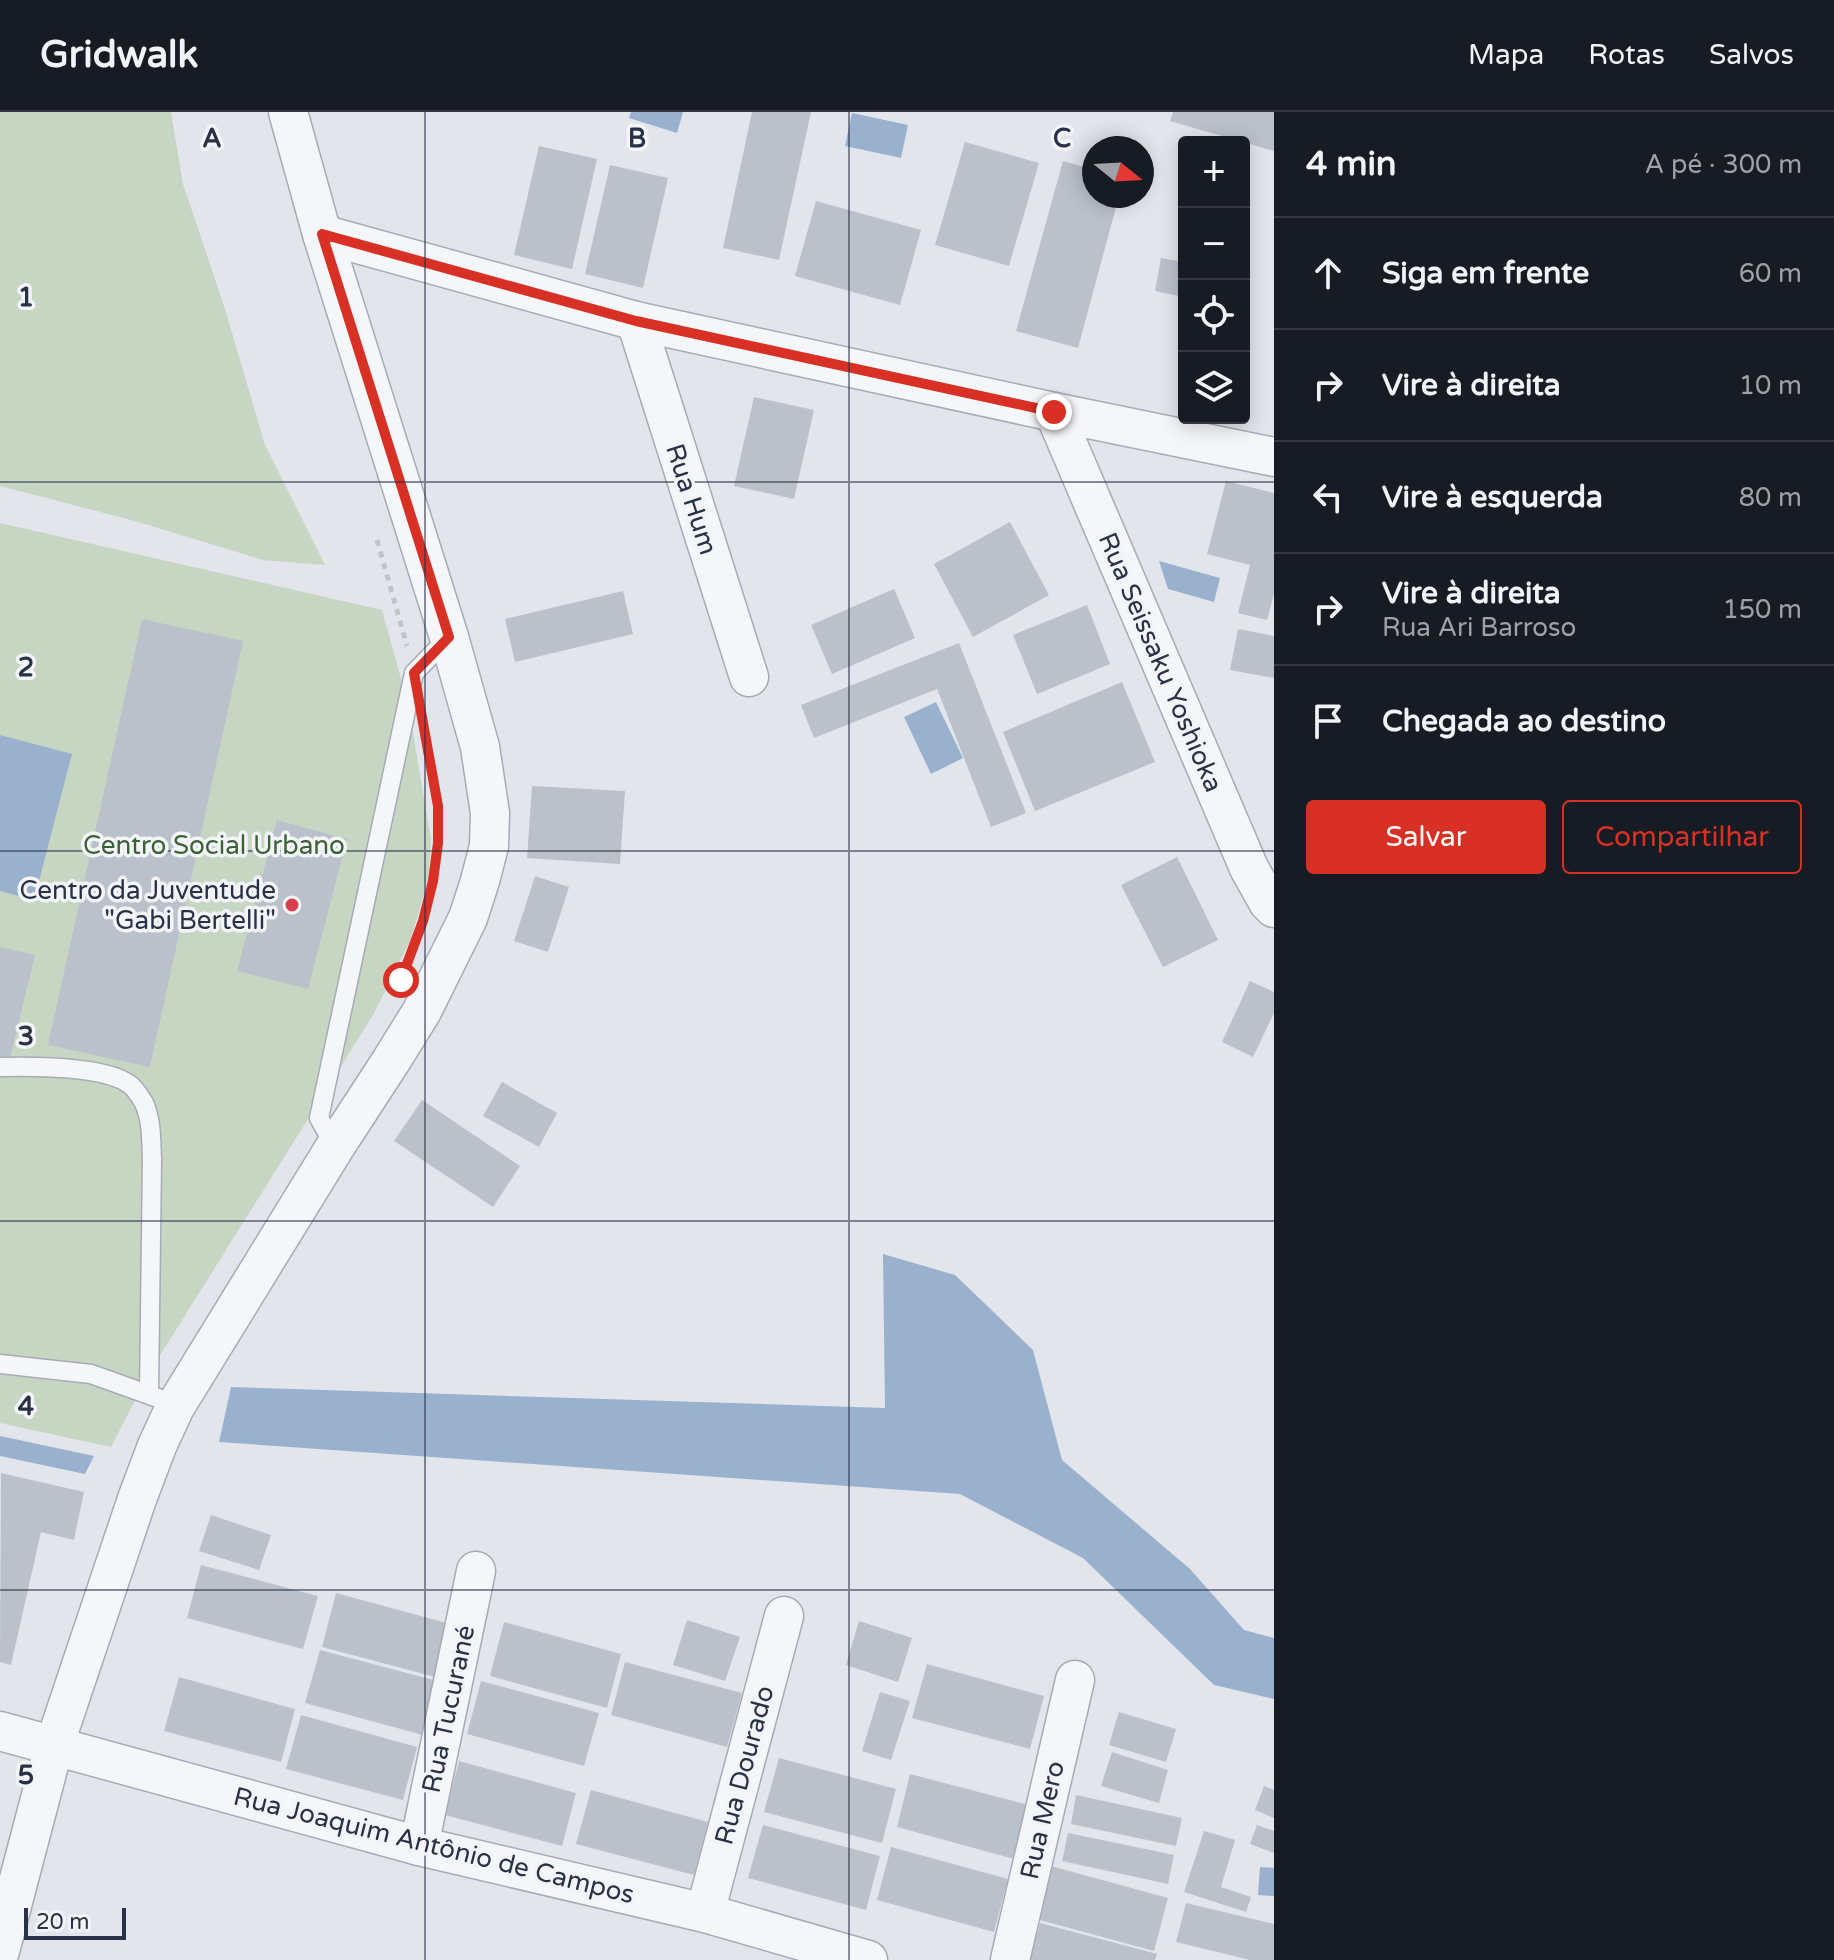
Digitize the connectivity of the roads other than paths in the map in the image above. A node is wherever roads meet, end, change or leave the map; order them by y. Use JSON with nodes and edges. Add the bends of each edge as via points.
{"nodes":[{"id":1,"x":288,"y":112,"type":"edge"},
{"id":2,"x":322,"y":234,"type":"junction"},
{"id":3,"x":636,"y":321,"type":"junction"},
{"id":4,"x":1054,"y":412,"type":"junction"},
{"id":5,"x":1274,"y":457,"type":"edge"},
{"id":6,"x":449,"y":637,"type":"junction"},
{"id":7,"x":749,"y":677,"type":"dead end"},
{"id":8,"x":1274,"y":908,"type":"edge"},
{"id":9,"x":0,"y":1067,"type":"edge"},
{"id":10,"x":335,"y":1147,"type":"junction"},
{"id":11,"x":0,"y":1364,"type":"edge"},
{"id":12,"x":162,"y":1400,"type":"junction"},
{"id":13,"x":476,"y":1571,"type":"dead end"},
{"id":14,"x":784,"y":1616,"type":"dead end"},
{"id":15,"x":1075,"y":1680,"type":"dead end"},
{"id":16,"x":0,"y":1731,"type":"edge"},
{"id":17,"x":54,"y":1746,"type":"junction"},
{"id":18,"x":419,"y":1846,"type":"junction"},
{"id":19,"x":705,"y":1913,"type":"junction"},
{"id":20,"x":0,"y":1951,"type":"edge"},
{"id":21,"x":868,"y":1960,"type":"edge"},
{"id":22,"x":1010,"y":1960,"type":"edge"}],
"edges":[{"from":1,"to":2,"type":"street"},
{"from":2,"to":3,"type":"street"},
{"from":2,"to":6,"type":"street"},
{"from":3,"to":4,"type":"street"},
{"from":3,"to":7,"type":"street","name":"Rua Hum"},
{"from":4,"to":5,"type":"street"},
{"from":4,"to":8,"type":"street","name":"Rua Seissaku Yoshioka","via":[[1249,868]]},
{"from":6,"to":10,"type":"lane","via":[[414,673],[319,1118]]},
{"from":6,"to":10,"type":"street","via":[[480,747],[489,846],[468,918],[447,963]]},
{"from":9,"to":12,"type":"lane","via":[[103,1074],[130,1084],[144,1103],[151,1127]]},
{"from":10,"to":12,"type":"street"},
{"from":11,"to":12,"type":"lane","via":[[91,1374]]},
{"from":12,"to":17,"type":"street","via":[[157,1446]]},
{"from":13,"to":18,"type":"street","name":"Rua Tucurané"},
{"from":14,"to":19,"type":"street","name":"Rua Dourado"},
{"from":15,"to":22,"type":"street","name":"Rua Mero"},
{"from":16,"to":17,"type":"street","name":"Rua Joaquim Antônio de Campos"},
{"from":17,"to":18,"type":"street","name":"Rua Joaquim Antônio de Campos"},
{"from":17,"to":20,"type":"street"},
{"from":18,"to":19,"type":"street","name":"Rua Joaquim Antônio de Campos"},
{"from":19,"to":21,"type":"street","name":"Rua Joaquim Antônio de Campos"}]}
